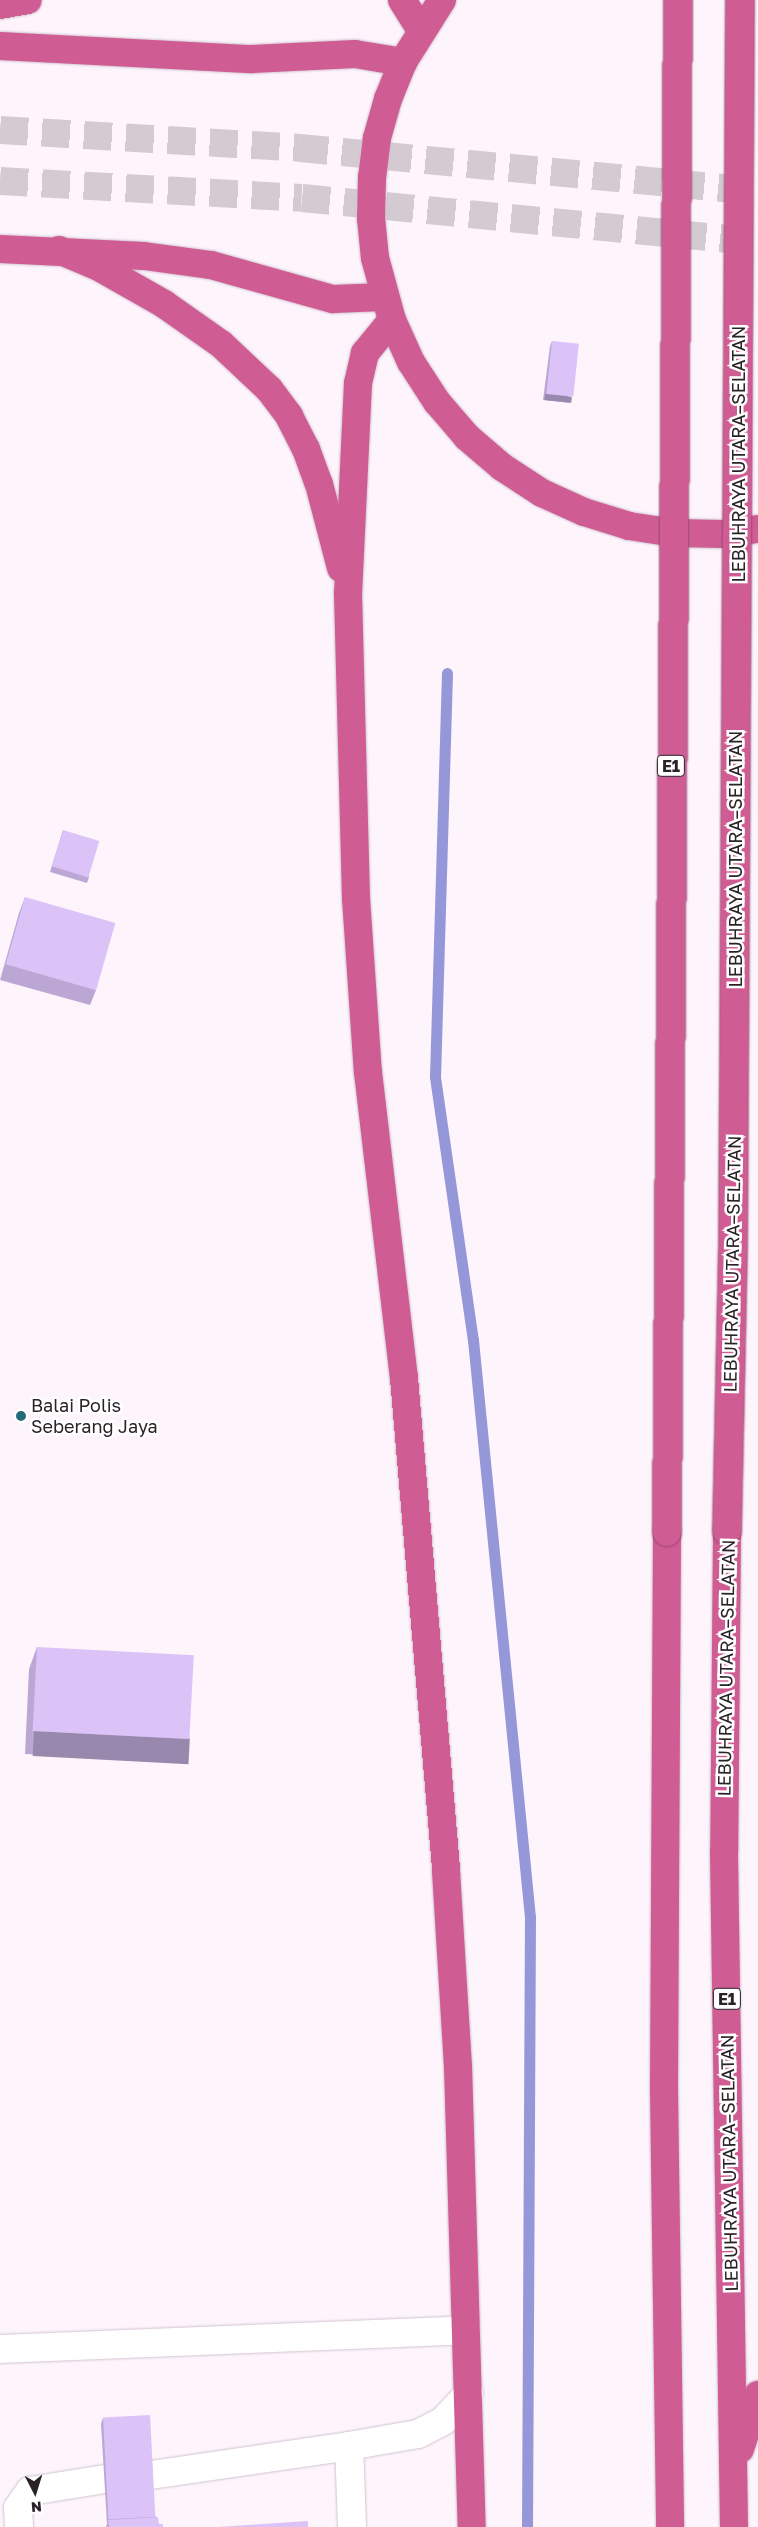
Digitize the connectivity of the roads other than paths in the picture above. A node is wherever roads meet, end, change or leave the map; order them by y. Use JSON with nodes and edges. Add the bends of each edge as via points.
{"nodes":[{"id":1,"x":28,"y":0,"type":"edge"},
{"id":2,"x":402,"y":0,"type":"edge"},
{"id":3,"x":442,"y":0,"type":"edge"},
{"id":4,"x":678,"y":0,"type":"edge"},
{"id":5,"x":740,"y":0,"type":"edge"},
{"id":6,"x":0,"y":5,"type":"edge"},
{"id":7,"x":421,"y":30,"type":"junction"},
{"id":8,"x":0,"y":46,"type":"edge"},
{"id":9,"x":403,"y":62,"type":"junction"},
{"id":10,"x":0,"y":249,"type":"edge"},
{"id":11,"x":59,"y":250,"type":"junction"},
{"id":12,"x":388,"y":309,"type":"junction"},
{"id":13,"x":758,"y":529,"type":"edge"},
{"id":14,"x":348,"y":594,"type":"junction"},
{"id":15,"x":466,"y":2330,"type":"junction"},
{"id":16,"x":0,"y":2349,"type":"edge"},
{"id":17,"x":469,"y":2394,"type":"junction"},
{"id":18,"x":758,"y":2395,"type":"edge"},
{"id":19,"x":349,"y":2446,"type":"junction"},
{"id":20,"x":733,"y":2467,"type":"junction"},
{"id":21,"x":151,"y":2475,"type":"edge"},
{"id":22,"x":105,"y":2479,"type":"edge"},
{"id":23,"x":19,"y":2527,"type":"edge"},
{"id":24,"x":352,"y":2527,"type":"edge"},
{"id":25,"x":472,"y":2527,"type":"edge"},
{"id":26,"x":670,"y":2527,"type":"edge"},
{"id":27,"x":734,"y":2527,"type":"edge"}],
"edges":[{"from":1,"to":6,"type":"highway"},
{"from":2,"to":7,"type":"highway"},
{"from":3,"to":7,"type":"highway"},
{"from":4,"to":26,"type":"highway","number":"E1","bridge":true,"via":[[664,2089]]},
{"from":5,"to":20,"type":"highway","name":"LEBUHRAYA UTARA–SELATAN","number":"E1","bridge":true,"via":[[733,1240],[724,1852]]},
{"from":7,"to":9,"type":"highway"},
{"from":8,"to":9,"type":"highway","via":[[252,59],[355,54]]},
{"from":9,"to":12,"type":"highway","via":[[377,138],[372,178],[374,250]]},
{"from":10,"to":11,"type":"highway"},
{"from":11,"to":12,"type":"highway","via":[[211,265],[333,299]]},
{"from":11,"to":14,"type":"highway","via":[[99,267],[164,304],[222,344],[269,389],[290,416],[306,449],[319,484]]},
{"from":12,"to":13,"type":"highway","via":[[416,370],[437,402],[467,437],[502,468],[542,493],[584,512],[629,526],[675,533],[722,534]]},
{"from":12,"to":14,"type":"highway","via":[[365,353],[358,383]]},
{"from":14,"to":15,"type":"highway","via":[[356,898],[368,1072],[404,1378],[446,1871],[458,2066]]},
{"from":15,"to":16,"type":"street"},
{"from":15,"to":17,"type":"highway"},
{"from":17,"to":19,"type":"street","via":[[443,2421],[418,2434]]},
{"from":17,"to":25,"type":"highway"},
{"from":18,"to":20,"type":"highway"},
{"from":19,"to":21,"type":"street"},
{"from":19,"to":24,"type":"street"},
{"from":20,"to":27,"type":"highway","name":"LEBUHRAYA UTARA–SELATAN","number":"E1"},
{"from":22,"to":23,"type":"street","via":[[30,2491],[18,2508]]}]}
